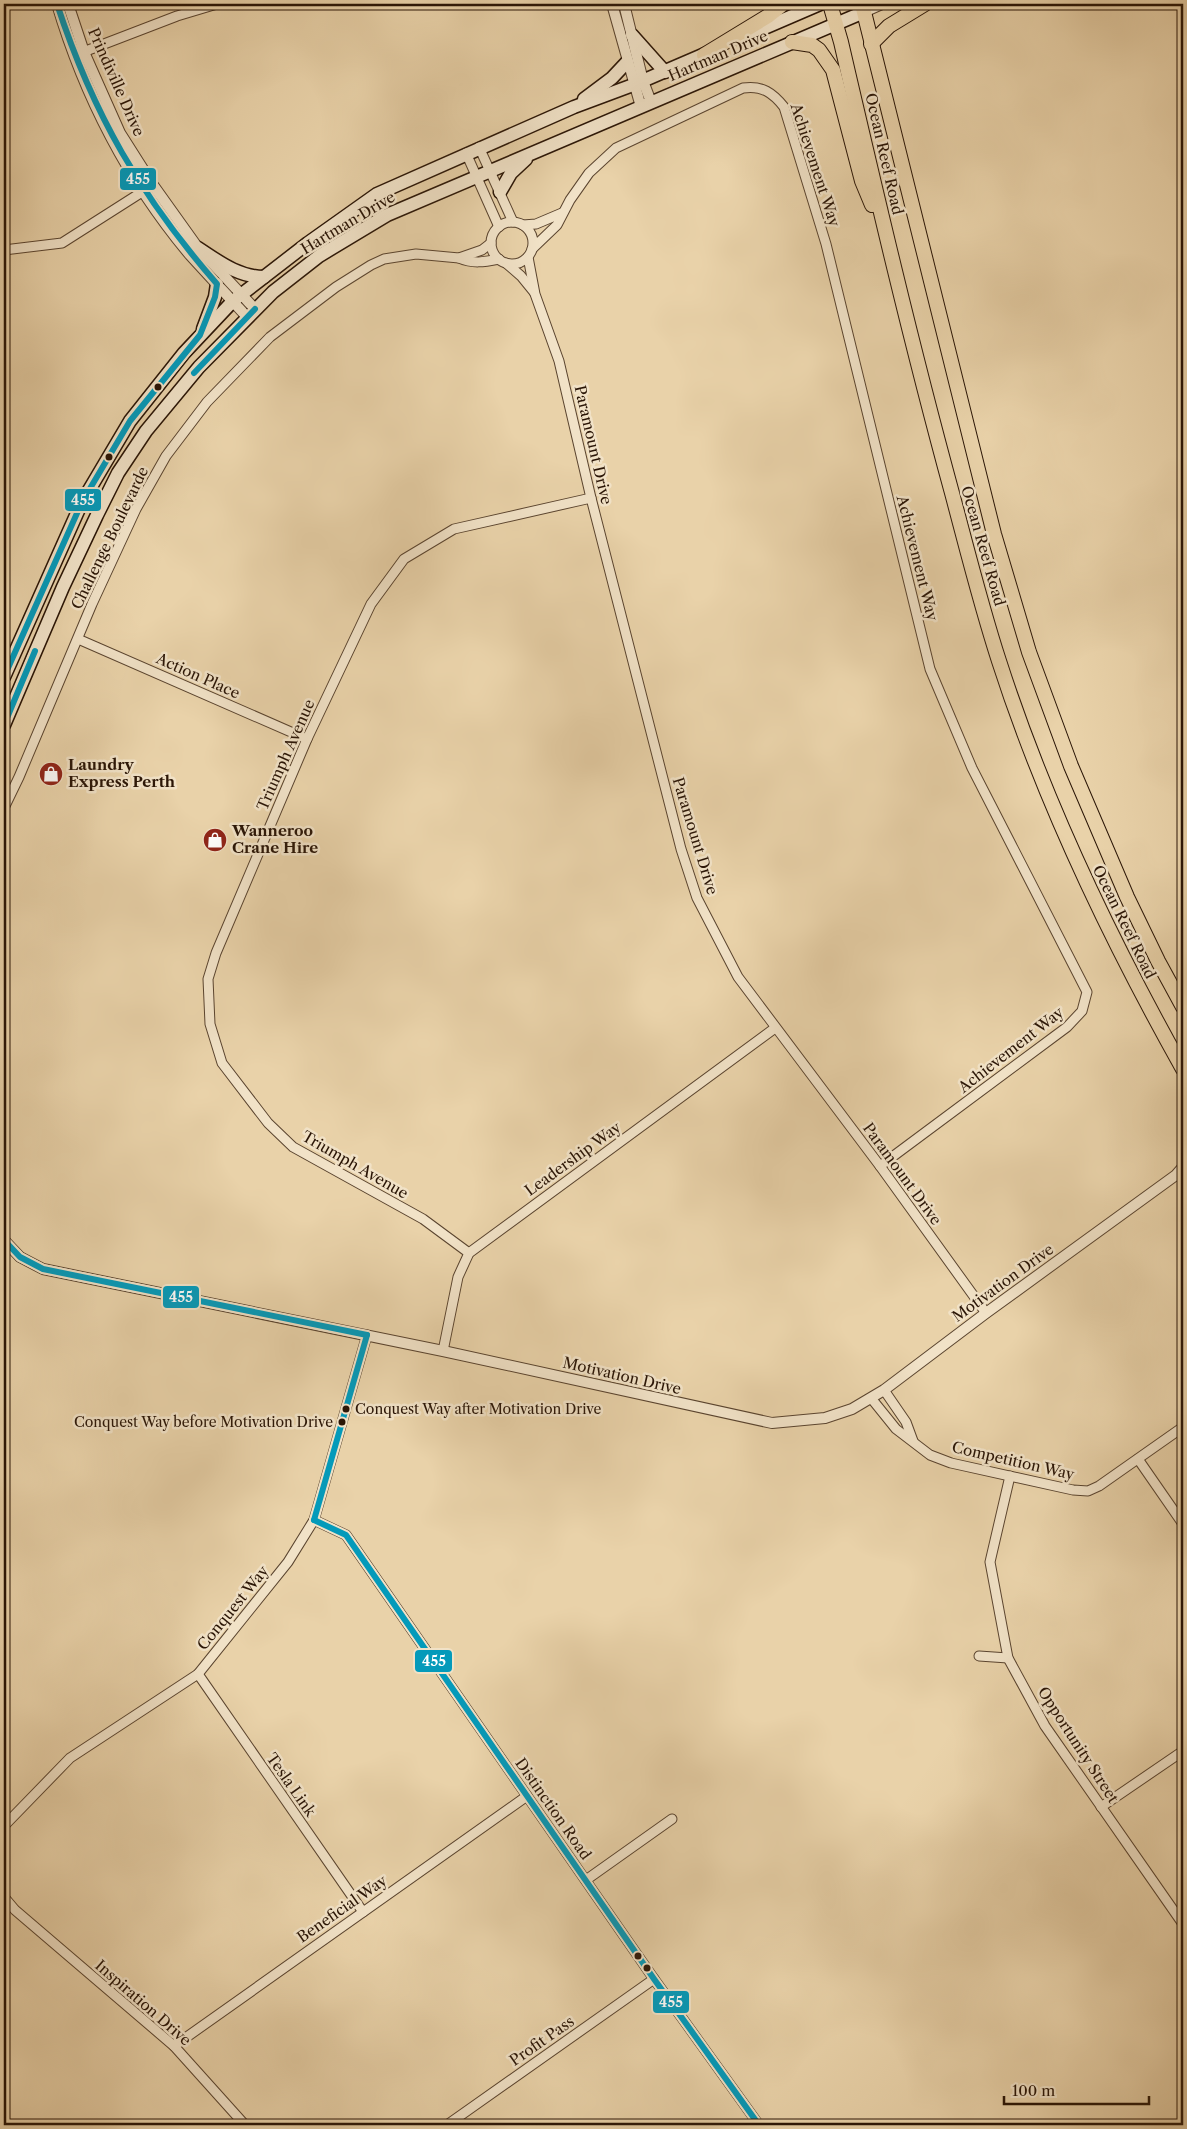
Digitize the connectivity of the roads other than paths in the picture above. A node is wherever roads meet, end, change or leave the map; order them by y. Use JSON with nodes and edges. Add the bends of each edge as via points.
{"nodes":[{"id":1,"x":56,"y":4,"type":"edge"},
{"id":2,"x":68,"y":4,"type":"edge"},
{"id":3,"x":217,"y":4,"type":"edge"},
{"id":4,"x":612,"y":4,"type":"edge"},
{"id":5,"x":624,"y":4,"type":"edge"},
{"id":6,"x":783,"y":4,"type":"edge"},
{"id":7,"x":820,"y":4,"type":"edge"},
{"id":8,"x":830,"y":4,"type":"edge"},
{"id":9,"x":882,"y":4,"type":"edge"},
{"id":10,"x":925,"y":4,"type":"edge"},
{"id":11,"x":863,"y":8,"type":"edge"},
{"id":12,"x":836,"y":24,"type":"junction"},
{"id":13,"x":632,"y":35,"type":"junction"},
{"id":14,"x":792,"y":42,"type":"junction"},
{"id":15,"x":871,"y":44,"type":"junction"},
{"id":16,"x":79,"y":54,"type":"junction"},
{"id":17,"x":704,"y":55,"type":"junction"},
{"id":18,"x":627,"y":62,"type":"junction"},
{"id":19,"x":665,"y":72,"type":"junction"},
{"id":20,"x":638,"y":83,"type":"junction"},
{"id":21,"x":646,"y":105,"type":"junction"},
{"id":22,"x":574,"y":107,"type":"junction"},
{"id":23,"x":479,"y":148,"type":"junction"},
{"id":24,"x":534,"y":152,"type":"junction"},
{"id":25,"x":466,"y":154,"type":"junction"},
{"id":26,"x":490,"y":171,"type":"junction"},
{"id":27,"x":476,"y":177,"type":"junction"},
{"id":28,"x":153,"y":185,"type":"junction"},
{"id":29,"x":143,"y":191,"type":"junction"},
{"id":30,"x":500,"y":192,"type":"junction"},
{"id":31,"x":562,"y":213,"type":"junction"},
{"id":32,"x":513,"y":222,"type":"junction"},
{"id":33,"x":523,"y":225,"type":"junction"},
{"id":34,"x":499,"y":227,"type":"junction"},
{"id":35,"x":491,"y":244,"type":"junction"},
{"id":36,"x":889,"y":245,"type":"junction"},
{"id":37,"x":198,"y":248,"type":"junction"},
{"id":38,"x":4,"y":250,"type":"edge"},
{"id":39,"x":530,"y":253,"type":"junction"},
{"id":40,"x":459,"y":258,"type":"junction"},
{"id":41,"x":502,"y":261,"type":"junction"},
{"id":42,"x":264,"y":277,"type":"junction"},
{"id":43,"x":217,"y":284,"type":"junction"},
{"id":44,"x":535,"y":294,"type":"junction"},
{"id":45,"x":237,"y":298,"type":"junction"},
{"id":46,"x":251,"y":313,"type":"junction"},
{"id":47,"x":200,"y":336,"type":"junction"},
{"id":48,"x":592,"y":498,"type":"junction"},
{"id":49,"x":78,"y":639,"type":"junction"},
{"id":50,"x":4,"y":677,"type":"edge"},
{"id":51,"x":4,"y":725,"type":"edge"},
{"id":52,"x":307,"y":738,"type":"junction"},
{"id":53,"x":4,"y":808,"type":"edge"},
{"id":54,"x":1183,"y":1007,"type":"edge"},
{"id":55,"x":775,"y":1028,"type":"junction"},
{"id":56,"x":1183,"y":1069,"type":"edge"},
{"id":57,"x":880,"y":1166,"type":"junction"},
{"id":58,"x":1181,"y":1172,"type":"edge"},
{"id":59,"x":4,"y":1240,"type":"edge"},
{"id":60,"x":469,"y":1253,"type":"junction"},
{"id":61,"x":986,"y":1313,"type":"junction"},
{"id":62,"x":367,"y":1335,"type":"junction"},
{"id":63,"x":443,"y":1350,"type":"junction"},
{"id":64,"x":884,"y":1390,"type":"junction"},
{"id":65,"x":871,"y":1398,"type":"junction"},
{"id":66,"x":1183,"y":1427,"type":"edge"},
{"id":67,"x":914,"y":1441,"type":"junction"},
{"id":68,"x":1138,"y":1459,"type":"junction"},
{"id":69,"x":1010,"y":1476,"type":"junction"},
{"id":70,"x":314,"y":1520,"type":"junction"},
{"id":71,"x":1183,"y":1524,"type":"edge"},
{"id":72,"x":979,"y":1656,"type":"dead end"},
{"id":73,"x":1008,"y":1658,"type":"junction"},
{"id":74,"x":198,"y":1674,"type":"junction"},
{"id":75,"x":1183,"y":1751,"type":"edge"},
{"id":76,"x":526,"y":1796,"type":"junction"},
{"id":77,"x":1101,"y":1807,"type":"junction"},
{"id":78,"x":672,"y":1819,"type":"dead end"},
{"id":79,"x":7,"y":1823,"type":"edge"},
{"id":80,"x":4,"y":1832,"type":"edge"},
{"id":81,"x":586,"y":1880,"type":"junction"},
{"id":82,"x":4,"y":1898,"type":"edge"},
{"id":83,"x":4,"y":1905,"type":"edge"},
{"id":84,"x":15,"y":1910,"type":"junction"},
{"id":85,"x":362,"y":1912,"type":"junction"},
{"id":86,"x":1183,"y":1924,"type":"edge"},
{"id":87,"x":654,"y":1979,"type":"junction"},
{"id":88,"x":174,"y":2046,"type":"junction"},
{"id":89,"x":245,"y":2125,"type":"edge"},
{"id":90,"x":447,"y":2125,"type":"edge"},
{"id":91,"x":759,"y":2125,"type":"edge"}],
"edges":[{"from":1,"to":16,"type":"street","name":"Prindiville Drive"},
{"from":2,"to":16,"type":"street","name":"Prindiville Drive"},
{"from":3,"to":16,"type":"street"},
{"from":4,"to":18,"type":"street"},
{"from":5,"to":13,"type":"street"},
{"from":6,"to":17,"type":"main road"},
{"from":7,"to":17,"type":"main road","name":"Hartman Drive"},
{"from":8,"to":12,"type":"main road","name":"Ocean Reef Road"},
{"from":9,"to":11,"type":"street"},
{"from":10,"to":15,"type":"main road","via":[[889,26]]},
{"from":11,"to":12,"type":"main road","name":"Hartman Drive"},
{"from":11,"to":15,"type":"main road","name":"Ocean Reef Road"},
{"from":12,"to":14,"type":"main road","name":"Hartman Drive"},
{"from":12,"to":36,"type":"main road","name":"Ocean Reef Road"},
{"from":13,"to":19,"type":"main road"},
{"from":13,"to":20,"type":"street"},
{"from":14,"to":21,"type":"main road","name":"Hartman Drive"},
{"from":14,"to":36,"type":"main road","via":[[820,50],[833,70],[862,181]]},
{"from":15,"to":54,"type":"main road","name":"Ocean Reef Road","via":[[994,534],[1029,652],[1071,766],[1127,897]]},
{"from":16,"to":28,"type":"street","name":"Prindiville Drive","via":[[120,133]]},
{"from":16,"to":29,"type":"street","name":"Prindiville Drive","via":[[111,138]]},
{"from":17,"to":19,"type":"main road","name":"Hartman Drive"},
{"from":18,"to":20,"type":"street"},
{"from":18,"to":22,"type":"main road"},
{"from":19,"to":20,"type":"main road","name":"Hartman Drive"},
{"from":20,"to":21,"type":"street"},
{"from":20,"to":22,"type":"main road","name":"Hartman Drive"},
{"from":21,"to":24,"type":"main road","name":"Hartman Drive"},
{"from":22,"to":23,"type":"main road","name":"Hartman Drive"},
{"from":23,"to":25,"type":"main road","name":"Hartman Drive"},
{"from":23,"to":26,"type":"street"},
{"from":24,"to":26,"type":"main road","name":"Hartman Drive"},
{"from":24,"to":30,"type":"main road","via":[[511,173]]},
{"from":25,"to":27,"type":"street"},
{"from":25,"to":42,"type":"main road","name":"Hartman Drive","via":[[377,194]]},
{"from":26,"to":27,"type":"main road","name":"Hartman Drive"},
{"from":26,"to":30,"type":"street"},
{"from":27,"to":34,"type":"street"},
{"from":27,"to":46,"type":"main road","name":"Hartman Drive","via":[[387,215],[319,256]]},
{"from":28,"to":29,"type":"street"},
{"from":28,"to":37,"type":"street","name":"Prindiville Drive"},
{"from":29,"to":38,"type":"street","via":[[62,243]]},
{"from":29,"to":43,"type":"street","name":"Prindiville Drive"},
{"from":30,"to":32,"type":"street"},
{"from":31,"to":33,"type":"street","via":[[542,222]]},
{"from":31,"to":39,"type":"street","name":"Achievement Way","via":[[557,225]]},
{"from":31,"to":57,"type":"street","name":"Achievement Way","via":[[589,173],[616,148],[743,88],[754,86],[764,89],[784,107],[826,244],[930,669],[972,768],[1087,992],[1082,1011],[1067,1027]]},
{"from":32,"to":33,"type":"street"},
{"from":32,"to":34,"type":"street"},
{"from":33,"to":39,"type":"street","via":[[531,233]]},
{"from":34,"to":35,"type":"street"},
{"from":35,"to":40,"type":"street","name":"Challenge Boulevarde"},
{"from":35,"to":41,"type":"street"},
{"from":36,"to":56,"type":"main road","name":"Ocean Reef Road","via":[[925,394],[999,662],[1041,776],[1087,886]]},
{"from":37,"to":42,"type":"main road","via":[[237,272]]},
{"from":37,"to":45,"type":"street","name":"Prindiville Drive"},
{"from":39,"to":41,"type":"street","via":[[522,262]]},
{"from":39,"to":44,"type":"street","name":"Paramount Drive"},
{"from":40,"to":41,"type":"street","name":"Challenge Boulevarde","via":[[468,262]]},
{"from":40,"to":49,"type":"street","name":"Challenge Boulevarde","via":[[416,254],[384,259],[336,287],[270,337],[247,359],[207,402],[166,456],[136,508]]},
{"from":41,"to":44,"type":"street","name":"Paramount Drive","via":[[521,276]]},
{"from":42,"to":45,"type":"main road","name":"Hartman Drive"},
{"from":43,"to":45,"type":"street","name":"Prindiville Drive"},
{"from":43,"to":47,"type":"main road"},
{"from":44,"to":48,"type":"street","name":"Paramount Drive","via":[[560,361]]},
{"from":45,"to":46,"type":"street","name":"Prindiville Drive"},
{"from":45,"to":47,"type":"main road","name":"Hartman Drive"},
{"from":46,"to":51,"type":"main road","name":"Hartman Drive","via":[[198,367],[118,473],[63,587]]},
{"from":47,"to":50,"type":"main road","name":"Hartman Drive","via":[[130,421],[82,502]]},
{"from":48,"to":52,"type":"street","name":"Triumph Avenue","via":[[454,529],[404,560],[371,604]]},
{"from":48,"to":55,"type":"street","name":"Paramount Drive","via":[[680,848],[697,898],[738,977]]},
{"from":49,"to":52,"type":"street","name":"Action Place"},
{"from":49,"to":53,"type":"street","name":"Challenge Boulevarde"},
{"from":52,"to":60,"type":"street","name":"Triumph Avenue","via":[[208,979],[210,1024],[222,1063],[268,1123],[293,1146],[423,1219]]},
{"from":55,"to":57,"type":"street","name":"Paramount Drive"},
{"from":55,"to":60,"type":"street","name":"Leadership Way"},
{"from":57,"to":61,"type":"street","name":"Paramount Drive"},
{"from":58,"to":61,"type":"street","name":"Motivation Drive"},
{"from":59,"to":62,"type":"street","name":"Motivation Drive","via":[[20,1257],[43,1269]]},
{"from":60,"to":63,"type":"street","name":"Leadership Way","via":[[458,1276]]},
{"from":61,"to":64,"type":"street","name":"Motivation Drive"},
{"from":62,"to":63,"type":"street","name":"Motivation Drive"},
{"from":62,"to":70,"type":"street","name":"Conquest Way"},
{"from":63,"to":65,"type":"street","name":"Motivation Drive","via":[[772,1423],[825,1418],[852,1409]]},
{"from":64,"to":65,"type":"street","name":"Motivation Drive"},
{"from":64,"to":67,"type":"street","name":"Competition Way","via":[[906,1422]]},
{"from":65,"to":67,"type":"street","name":"Competition Way","via":[[896,1429]]},
{"from":66,"to":68,"type":"street","name":"Competition Way"},
{"from":67,"to":69,"type":"street","name":"Competition Way","via":[[930,1455],[951,1463]]},
{"from":68,"to":69,"type":"street","name":"Competition Way","via":[[1088,1491]]},
{"from":68,"to":71,"type":"street"},
{"from":69,"to":73,"type":"street","name":"Opportunity Street","via":[[990,1562]]},
{"from":70,"to":74,"type":"street","name":"Conquest Way","via":[[288,1562]]},
{"from":70,"to":76,"type":"street","name":"Distinction Road","via":[[346,1535]]},
{"from":72,"to":73,"type":"street"},
{"from":73,"to":77,"type":"street","name":"Opportunity Street","via":[[1045,1726]]},
{"from":74,"to":79,"type":"street","name":"Conquest Way","via":[[70,1758]]},
{"from":74,"to":85,"type":"street","name":"Tesla Link"},
{"from":75,"to":77,"type":"street"},
{"from":76,"to":81,"type":"street","name":"Distinction Road"},
{"from":76,"to":85,"type":"street","name":"Beneficial Way"},
{"from":77,"to":86,"type":"street","name":"Opportunity Street"},
{"from":78,"to":81,"type":"street"},
{"from":79,"to":80,"type":"street","name":"Conquest Way"},
{"from":81,"to":87,"type":"street","name":"Distinction Road"},
{"from":82,"to":84,"type":"street","name":"Inspiration Drive"},
{"from":83,"to":84,"type":"street","name":"Inspiration Drive"},
{"from":84,"to":88,"type":"street","name":"Inspiration Drive"},
{"from":85,"to":88,"type":"street","name":"Beneficial Way"},
{"from":87,"to":90,"type":"street","name":"Profit Pass"},
{"from":87,"to":91,"type":"street","name":"Distinction Road"},
{"from":88,"to":89,"type":"street","name":"Inspiration Drive"}]}
